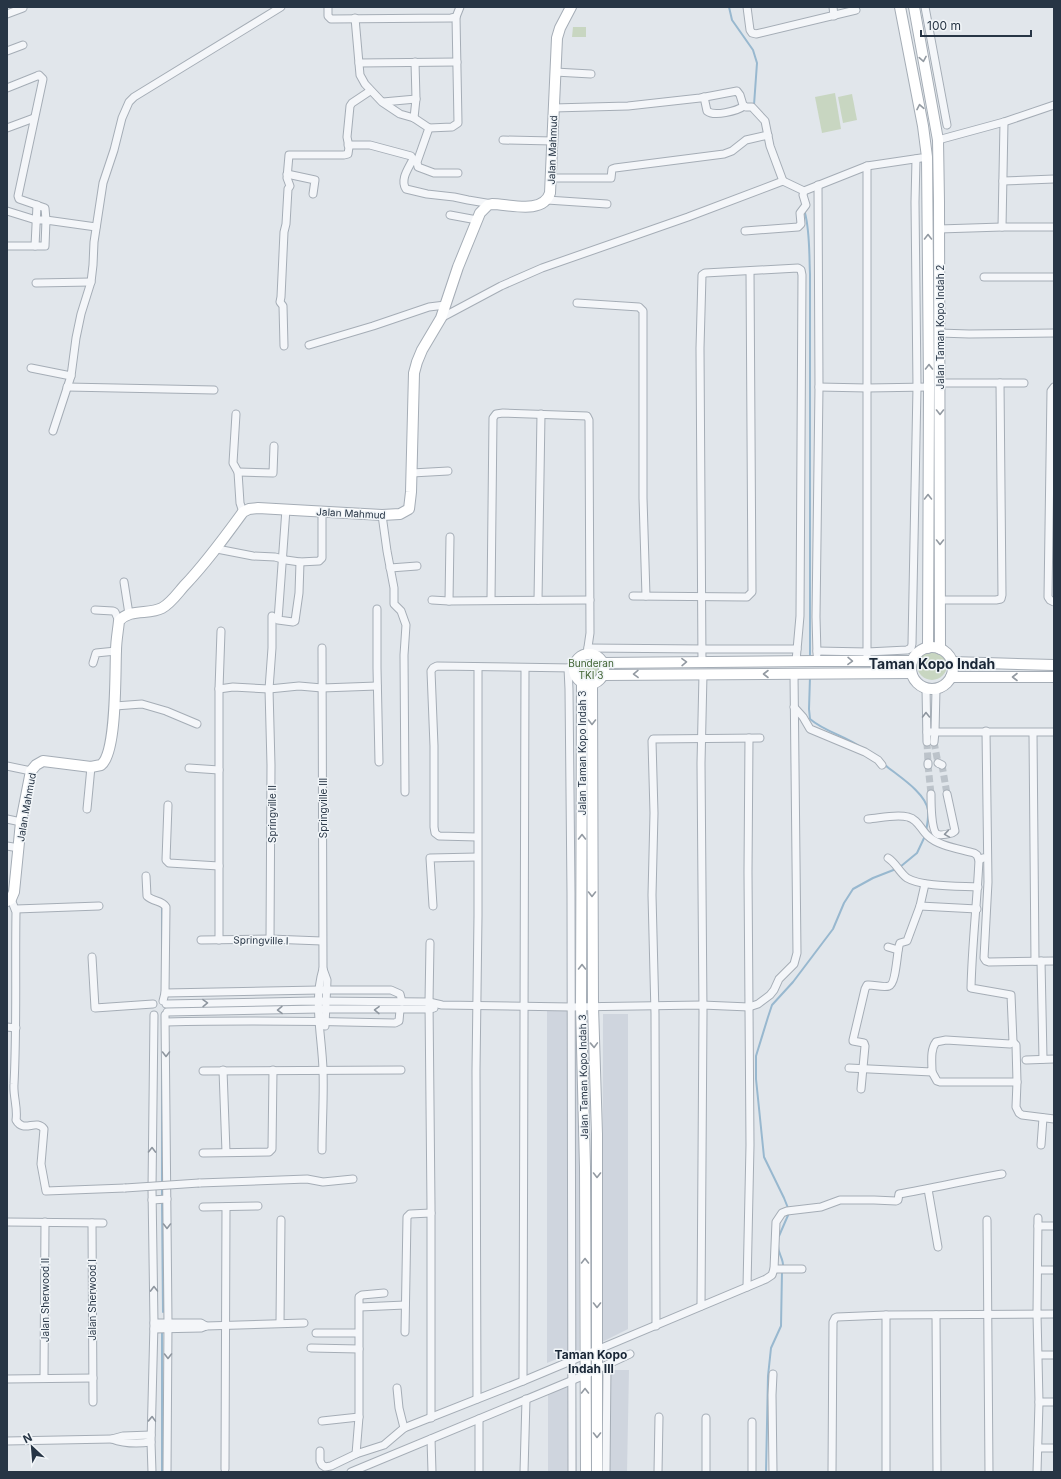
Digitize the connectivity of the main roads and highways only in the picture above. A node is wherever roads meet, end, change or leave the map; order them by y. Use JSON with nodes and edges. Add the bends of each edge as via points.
{"nodes":[{"id":1,"x":572,"y":7,"type":"edge"},
{"id":2,"x":900,"y":7,"type":"edge"},
{"id":3,"x":914,"y":7,"type":"edge"},
{"id":4,"x":928,"y":460,"type":"junction"},
{"id":5,"x":940,"y":461,"type":"junction"},
{"id":6,"x":928,"y":648,"type":"junction"},
{"id":7,"x":940,"y":649,"type":"junction"},
{"id":8,"x":912,"y":661,"type":"junction"},
{"id":9,"x":952,"y":662,"type":"junction"},
{"id":10,"x":603,"y":663,"type":"junction"},
{"id":11,"x":1054,"y":664,"type":"edge"},
{"id":12,"x":912,"y":673,"type":"junction"},
{"id":13,"x":602,"y":675,"type":"junction"},
{"id":14,"x":951,"y":677,"type":"junction"},
{"id":15,"x":1054,"y":677,"type":"edge"},
{"id":16,"x":587,"y":682,"type":"junction"},
{"id":17,"x":9,"y":900,"type":"edge"},
{"id":18,"x":586,"y":1472,"type":"edge"},
{"id":19,"x":597,"y":1472,"type":"edge"}],
"edges":[{"from":1,"to":17,"type":"main road","name":"Jalan Mahmud","via":[[557,38],[551,178],[547,200],[528,207],[493,204],[483,209],[460,260],[441,318],[416,362],[409,509],[400,514],[382,515],[254,508],[243,512],[217,549],[168,603],[157,610],[124,616],[119,621],[115,706],[107,758],[101,765],[91,767],[43,761],[31,771],[21,822],[14,892]]},
{"from":4,"to":2,"type":"main road","name":"Jalan Taman Kopo Indah 2","one_way":true,"via":[[927,157]]},
{"from":3,"to":5,"type":"main road","name":"Jalan Taman Kopo Indah 2","one_way":true,"via":[[938,140]]},
{"from":4,"to":5,"type":"main road"},
{"from":6,"to":4,"type":"main road","name":"Jalan Taman Kopo Indah 2","one_way":true},
{"from":5,"to":7,"type":"main road","name":"Jalan Taman Kopo Indah 2","one_way":true},
{"from":6,"to":7,"type":"main road"},
{"from":6,"to":8,"type":"main road","via":[[918,653]]},
{"from":7,"to":9,"type":"main road"},
{"from":10,"to":8,"type":"main road","one_way":true,"via":[[867,656]]},
{"from":8,"to":12,"type":"main road"},
{"from":9,"to":11,"type":"main road"},
{"from":9,"to":14,"type":"main road"},
{"from":10,"to":13,"type":"main road"},
{"from":10,"to":16,"type":"main road","name":"Jalan Taman Kopo Indah 3","via":[[588,651],[579,658],[571,668],[576,676]]},
{"from":12,"to":13,"type":"main road","one_way":true},
{"from":12,"to":14,"type":"main road","via":[[917,683],[931,688],[945,685]]},
{"from":13,"to":16,"type":"main road","name":"Jalan Taman Kopo Indah 3","via":[[599,680]]},
{"from":15,"to":14,"type":"main road","one_way":true},
{"from":18,"to":16,"type":"main road","name":"Jalan Taman Kopo Indah 3","one_way":true,"via":[[585,1167],[576,1006],[582,893]]},
{"from":16,"to":19,"type":"main road","name":"Jalan Taman Kopo Indah 3","one_way":true,"via":[[592,1006],[597,1134],[598,1350],[602,1367]]}]}
